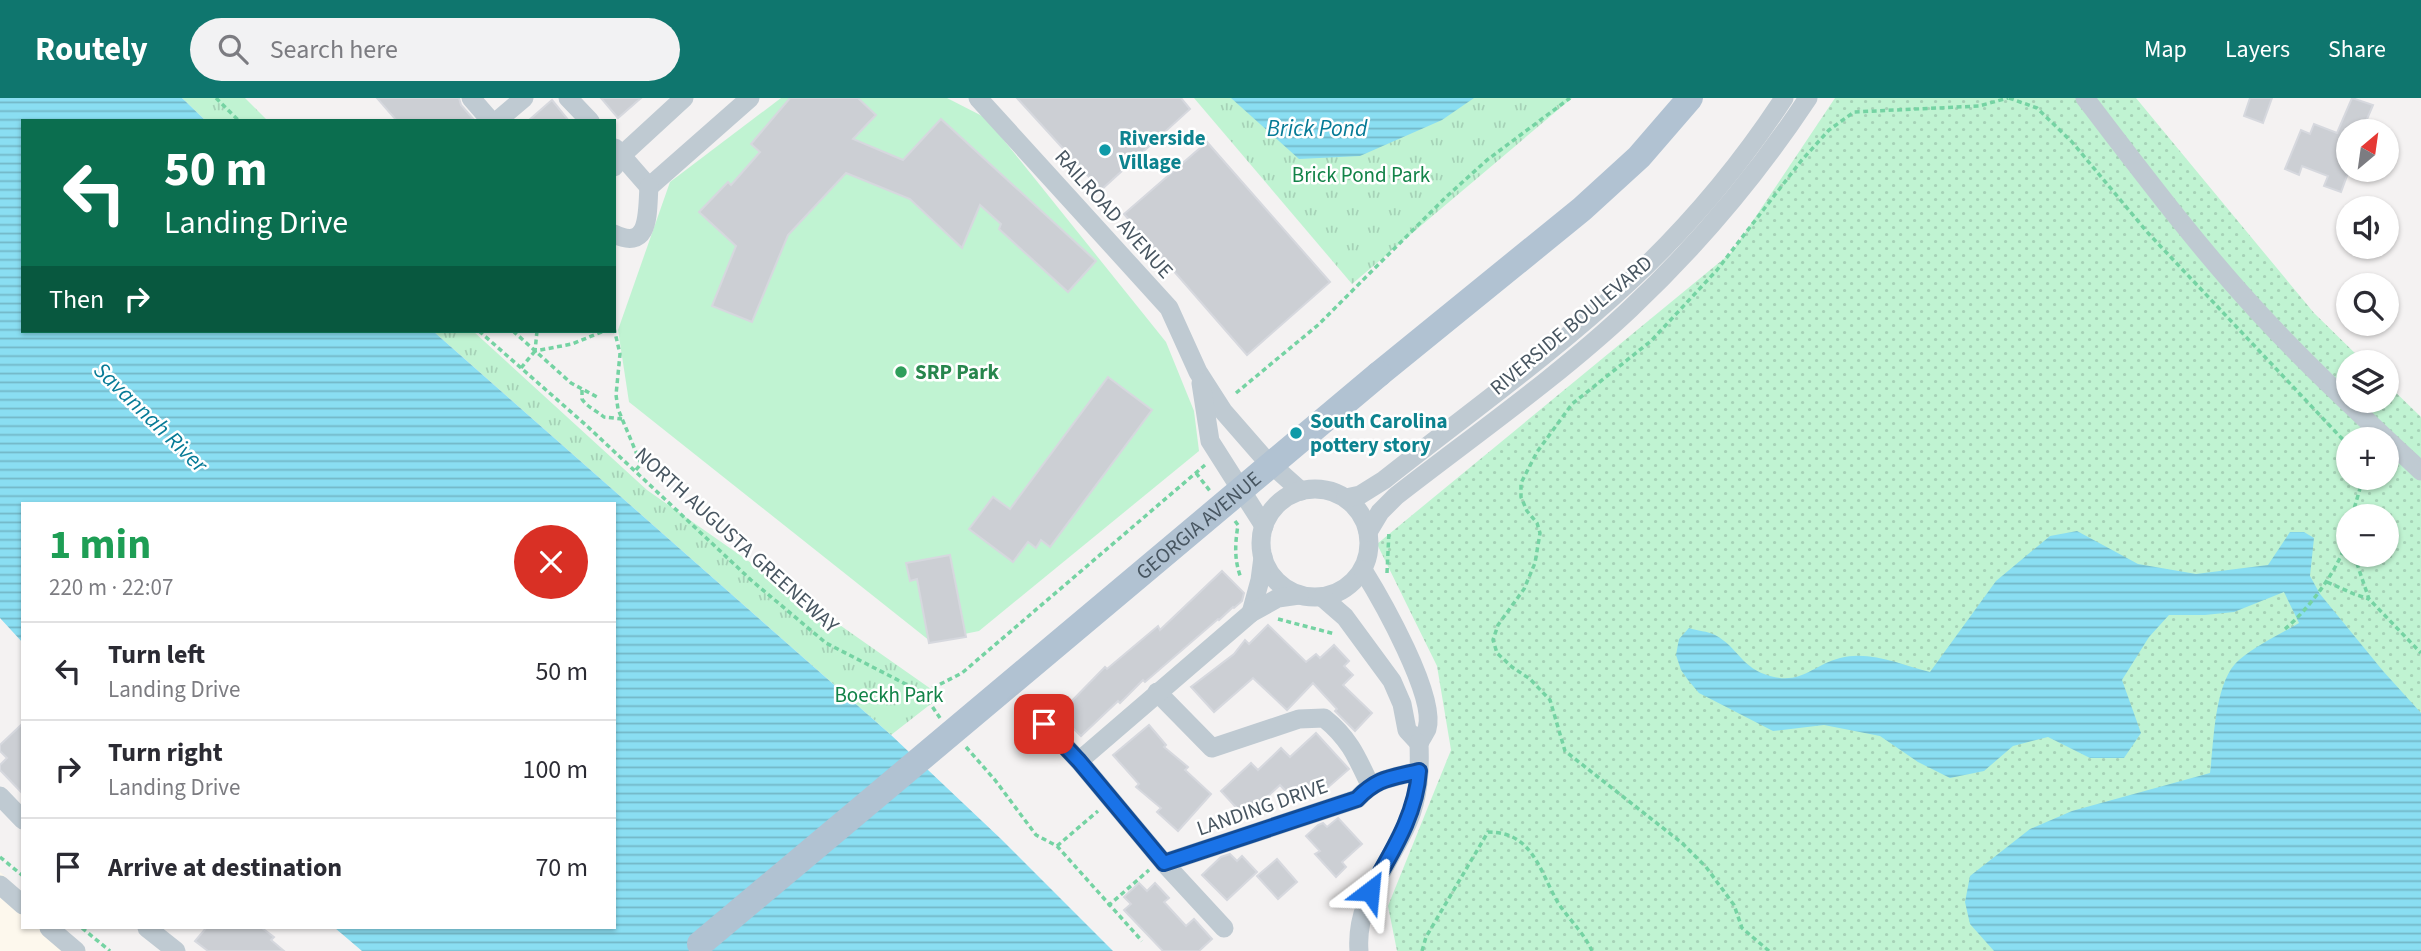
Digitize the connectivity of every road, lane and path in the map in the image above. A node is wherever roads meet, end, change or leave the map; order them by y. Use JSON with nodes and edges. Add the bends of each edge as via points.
{"nodes":[{"id":1,"x":216,"y":98,"type":"edge"},
{"id":2,"x":471,"y":98,"type":"edge"},
{"id":3,"x":524,"y":98,"type":"edge"},
{"id":4,"x":568,"y":98,"type":"edge"},
{"id":5,"x":684,"y":98,"type":"edge"},
{"id":6,"x":750,"y":98,"type":"edge"},
{"id":7,"x":978,"y":98,"type":"edge"},
{"id":8,"x":1570,"y":98,"type":"edge"},
{"id":9,"x":1690,"y":98,"type":"edge"},
{"id":10,"x":1784,"y":98,"type":"edge"},
{"id":11,"x":1808,"y":98,"type":"edge"},
{"id":12,"x":2008,"y":98,"type":"edge"},
{"id":13,"x":2085,"y":98,"type":"edge"},
{"id":14,"x":237,"y":119,"type":"edge"},
{"id":15,"x":489,"y":119,"type":"edge"},
{"id":16,"x":499,"y":119,"type":"edge"},
{"id":17,"x":588,"y":119,"type":"edge"},
{"id":18,"x":617,"y":156,"type":"edge"},
{"id":19,"x":649,"y":187,"type":"junction"},
{"id":20,"x":616,"y":235,"type":"edge"},
{"id":21,"x":482,"y":333,"type":"edge"},
{"id":22,"x":515,"y":333,"type":"edge"},
{"id":23,"x":537,"y":333,"type":"edge"},
{"id":24,"x":599,"y":333,"type":"edge"},
{"id":25,"x":615,"y":333,"type":"edge"},
{"id":26,"x":535,"y":351,"type":"junction"},
{"id":27,"x":520,"y":368,"type":"junction"},
{"id":28,"x":1198,"y":372,"type":"junction"},
{"id":29,"x":582,"y":389,"type":"junction"},
{"id":30,"x":1236,"y":393,"type":"dead end"},
{"id":31,"x":599,"y":398,"type":"dead end"},
{"id":32,"x":622,"y":419,"type":"junction"},
{"id":33,"x":2336,"y":432,"type":"edge"},
{"id":34,"x":1218,"y":453,"type":"junction"},
{"id":35,"x":635,"y":471,"type":"junction"},
{"id":36,"x":2421,"y":471,"type":"edge"},
{"id":37,"x":1301,"y":491,"type":"junction"},
{"id":38,"x":1346,"y":498,"type":"junction"},
{"id":39,"x":1389,"y":525,"type":"dead end"},
{"id":40,"x":1264,"y":526,"type":"junction"},
{"id":41,"x":1368,"y":532,"type":"junction"},
{"id":42,"x":1263,"y":557,"type":"junction"},
{"id":43,"x":2336,"y":563,"type":"edge"},
{"id":44,"x":2358,"y":567,"type":"edge"},
{"id":45,"x":1363,"y":570,"type":"junction"},
{"id":46,"x":1386,"y":579,"type":"dead end"},
{"id":47,"x":2327,"y":582,"type":"junction"},
{"id":48,"x":1299,"y":595,"type":"junction"},
{"id":49,"x":1322,"y":597,"type":"junction"},
{"id":50,"x":2369,"y":598,"type":"junction"},
{"id":51,"x":1251,"y":612,"type":"junction"},
{"id":52,"x":2285,"y":629,"type":"dead end"},
{"id":53,"x":2421,"y":653,"type":"edge"},
{"id":54,"x":923,"y":692,"type":"junction"},
{"id":55,"x":1157,"y":692,"type":"junction"},
{"id":56,"x":1027,"y":705,"type":"dead end"},
{"id":57,"x":945,"y":723,"type":"dead end"},
{"id":58,"x":961,"y":742,"type":"dead end"},
{"id":59,"x":1419,"y":743,"type":"junction"},
{"id":60,"x":1079,"y":761,"type":"junction"},
{"id":61,"x":1419,"y":771,"type":"junction"},
{"id":62,"x":1370,"y":785,"type":"junction"},
{"id":63,"x":0,"y":796,"type":"edge"},
{"id":64,"x":1100,"y":810,"type":"dead end"},
{"id":65,"x":21,"y":818,"type":"edge"},
{"id":66,"x":1057,"y":846,"type":"junction"},
{"id":67,"x":0,"y":856,"type":"edge"},
{"id":68,"x":1157,"y":866,"type":"junction"},
{"id":69,"x":21,"y":874,"type":"edge"},
{"id":70,"x":0,"y":886,"type":"edge"},
{"id":71,"x":21,"y":903,"type":"edge"},
{"id":72,"x":1108,"y":906,"type":"junction"},
{"id":73,"x":1224,"y":928,"type":"dead end"},
{"id":74,"x":50,"y":929,"type":"edge"},
{"id":75,"x":83,"y":929,"type":"edge"},
{"id":76,"x":148,"y":929,"type":"edge"},
{"id":77,"x":1142,"y":941,"type":"dead end"},
{"id":78,"x":695,"y":947,"type":"edge"},
{"id":79,"x":76,"y":951,"type":"edge"},
{"id":80,"x":110,"y":951,"type":"edge"},
{"id":81,"x":176,"y":951,"type":"edge"},
{"id":82,"x":1359,"y":951,"type":"edge"},
{"id":83,"x":1422,"y":951,"type":"edge"},
{"id":84,"x":1592,"y":951,"type":"edge"},
{"id":85,"x":1769,"y":951,"type":"edge"}],
"edges":[{"from":1,"to":14,"type":"path"},
{"from":2,"to":15,"type":"street"},
{"from":3,"to":16,"type":"street"},
{"from":4,"to":17,"type":"street"},
{"from":5,"to":18,"type":"street"},
{"from":6,"to":19,"type":"street"},
{"from":7,"to":28,"type":"street","name":"RAILROAD AVENUE","via":[[1169,309]]},
{"from":8,"to":30,"type":"path","via":[[1487,160],[1318,326]]},
{"from":9,"to":78,"type":"main road","name":"GEORGIA AVENUE","bridge":true,"via":[[1639,157],[1582,209]]},
{"from":10,"to":38,"type":"street","name":"RIVERSIDE BOULEVARD","via":[[1732,169],[1631,280],[1384,480]]},
{"from":11,"to":41,"type":"street","name":"RIVERSIDE BOULEVARD","via":[[1751,179],[1675,265],[1568,362],[1396,496]]},
{"from":12,"to":33,"type":"path","via":[[2037,108],[2072,142],[2148,233]]},
{"from":12,"to":85,"type":"path","via":[[1979,106],[1854,111],[1829,130],[1717,270],[1651,341],[1572,404],[1536,452],[1521,484],[1521,497],[1540,533],[1524,589],[1498,625],[1493,640],[1497,653],[1550,700],[1565,751],[1690,851],[1734,905],[1742,928]]},
{"from":13,"to":36,"type":"street","via":[[2259,313]]},
{"from":18,"to":19,"type":"street"},
{"from":19,"to":20,"type":"street","via":[[641,234],[634,239]]},
{"from":21,"to":27,"type":"path","name":"NORTH AUGUSTA GREENEWAY"},
{"from":22,"to":26,"type":"path"},
{"from":23,"to":26,"type":"path"},
{"from":24,"to":26,"type":"path"},
{"from":25,"to":32,"type":"path"},
{"from":26,"to":27,"type":"path"},
{"from":26,"to":29,"type":"path"},
{"from":27,"to":35,"type":"path","name":"NORTH AUGUSTA GREENEWAY"},
{"from":28,"to":34,"type":"street","name":"RAILROAD AVENUE","via":[[1210,441]]},
{"from":28,"to":37,"type":"street","name":"RAILROAD AVENUE","via":[[1241,432]]},
{"from":29,"to":31,"type":"path"},
{"from":29,"to":32,"type":"path","via":[[587,405],[606,418]]},
{"from":32,"to":35,"type":"path","via":[[641,464]]},
{"from":34,"to":40,"type":"street","name":"RAILROAD AVENUE"},
{"from":34,"to":54,"type":"path","via":[[962,673]]},
{"from":35,"to":54,"type":"path","name":"NORTH AUGUSTA GREENEWAY","via":[[826,643]]},
{"from":37,"to":38,"type":"street","via":[[1325,490]]},
{"from":37,"to":40,"type":"street","via":[[1279,503]]},
{"from":38,"to":41,"type":"street","via":[[1366,522]]},
{"from":39,"to":46,"type":"path"},
{"from":40,"to":42,"type":"street"},
{"from":41,"to":45,"type":"street","via":[[1370,544]]},
{"from":42,"to":48,"type":"street","via":[[1277,582]]},
{"from":42,"to":51,"type":"street"},
{"from":43,"to":47,"type":"path"},
{"from":44,"to":50,"type":"path"},
{"from":45,"to":49,"type":"street","via":[[1351,584]]},
{"from":45,"to":59,"type":"street","via":[[1419,681],[1427,727]]},
{"from":47,"to":50,"type":"path"},
{"from":47,"to":52,"type":"path"},
{"from":48,"to":49,"type":"street"},
{"from":48,"to":51,"type":"street","via":[[1278,598]]},
{"from":49,"to":59,"type":"street","via":[[1345,617],[1392,681],[1407,730]]},
{"from":50,"to":53,"type":"path"},
{"from":51,"to":55,"type":"street"},
{"from":54,"to":57,"type":"path"},
{"from":55,"to":60,"type":"street"},
{"from":55,"to":62,"type":"street","via":[[1212,748],[1299,719],[1324,718],[1350,744]]},
{"from":56,"to":60,"type":"street"},
{"from":58,"to":66,"type":"path","via":[[1036,835]]},
{"from":59,"to":61,"type":"street"},
{"from":60,"to":68,"type":"street"},
{"from":61,"to":62,"type":"street","name":"LANDING DRIVE"},
{"from":61,"to":82,"type":"street","via":[[1408,822],[1364,906]]},
{"from":62,"to":68,"type":"street","name":"LANDING DRIVE","via":[[1357,799]]},
{"from":63,"to":65,"type":"street"},
{"from":64,"to":66,"type":"path"},
{"from":66,"to":72,"type":"path"},
{"from":67,"to":69,"type":"path"},
{"from":68,"to":72,"type":"path"},
{"from":68,"to":73,"type":"street"},
{"from":70,"to":71,"type":"street"},
{"from":72,"to":77,"type":"path"},
{"from":74,"to":79,"type":"street"},
{"from":75,"to":80,"type":"path"},
{"from":76,"to":81,"type":"street"},
{"from":83,"to":84,"type":"path","via":[[1488,832],[1502,832],[1522,841]]}]}
